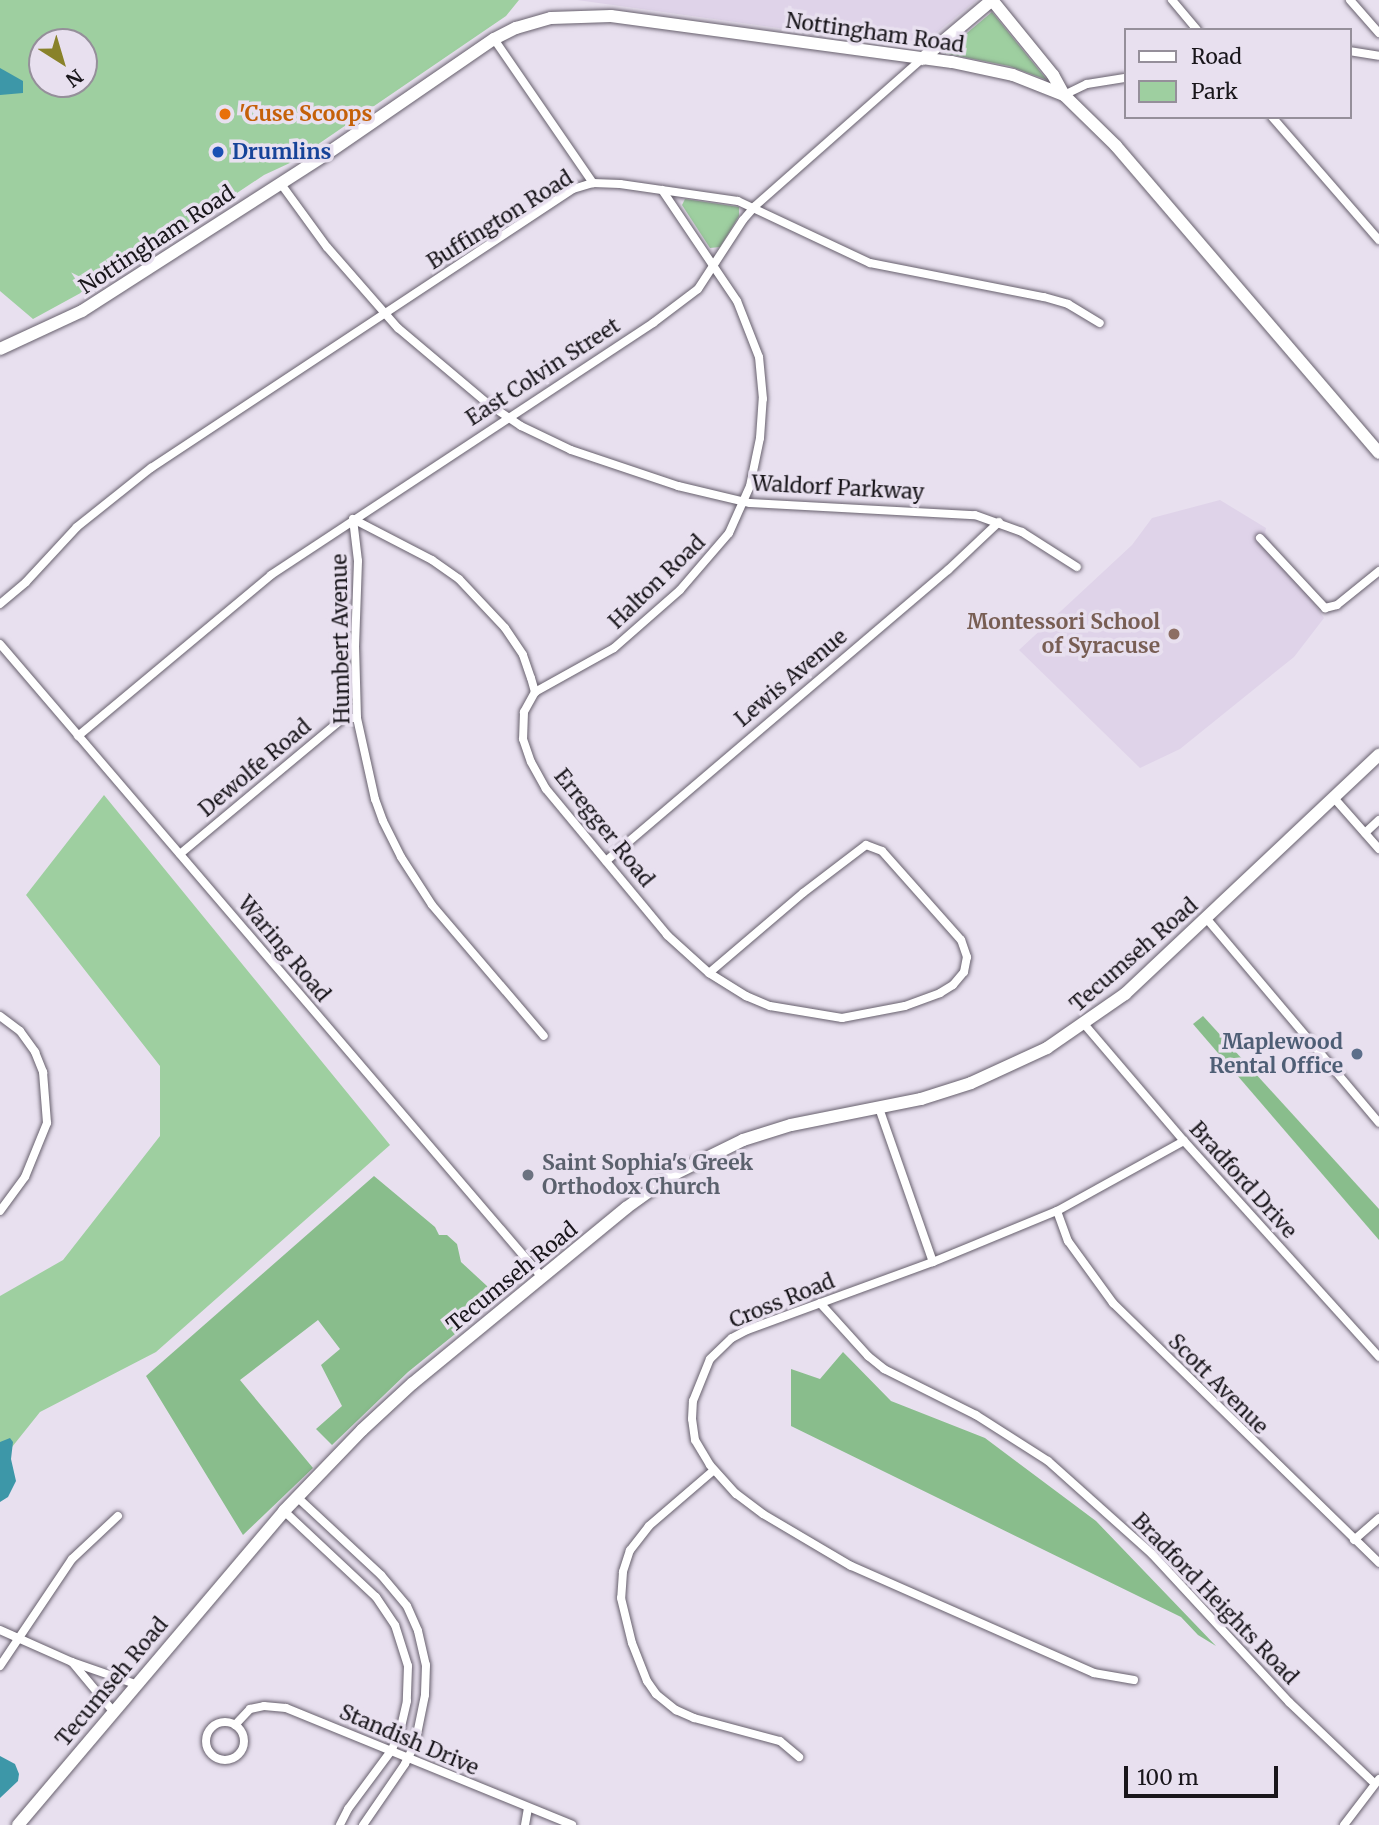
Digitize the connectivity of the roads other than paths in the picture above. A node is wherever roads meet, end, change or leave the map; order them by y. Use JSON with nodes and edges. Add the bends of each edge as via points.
{"nodes":[{"id":1,"x":992,"y":0,"type":"edge"},
{"id":2,"x":1172,"y":0,"type":"edge"},
{"id":3,"x":1350,"y":0,"type":"edge"},
{"id":4,"x":1195,"y":28,"type":"edge"},
{"id":5,"x":1379,"y":33,"type":"edge"},
{"id":6,"x":494,"y":39,"type":"junction"},
{"id":7,"x":1351,"y":51,"type":"edge"},
{"id":8,"x":1379,"y":56,"type":"edge"},
{"id":9,"x":922,"y":59,"type":"junction"},
{"id":10,"x":1124,"y":78,"type":"edge"},
{"id":11,"x":1064,"y":95,"type":"junction"},
{"id":12,"x":1274,"y":119,"type":"edge"},
{"id":13,"x":593,"y":183,"type":"junction"},
{"id":14,"x":281,"y":184,"type":"junction"},
{"id":15,"x":662,"y":190,"type":"junction"},
{"id":16,"x":755,"y":206,"type":"junction"},
{"id":17,"x":1379,"y":240,"type":"edge"},
{"id":18,"x":714,"y":267,"type":"junction"},
{"id":19,"x":384,"y":314,"type":"junction"},
{"id":20,"x":1100,"y":323,"type":"dead end"},
{"id":21,"x":2,"y":345,"type":"edge"},
{"id":22,"x":509,"y":418,"type":"junction"},
{"id":23,"x":1377,"y":448,"type":"edge"},
{"id":24,"x":743,"y":502,"type":"junction"},
{"id":25,"x":353,"y":519,"type":"junction"},
{"id":26,"x":999,"y":522,"type":"junction"},
{"id":27,"x":1260,"y":538,"type":"dead end"},
{"id":28,"x":1077,"y":567,"type":"dead end"},
{"id":29,"x":1379,"y":570,"type":"edge"},
{"id":30,"x":0,"y":604,"type":"edge"},
{"id":31,"x":0,"y":644,"type":"edge"},
{"id":32,"x":535,"y":692,"type":"junction"},
{"id":33,"x":357,"y":718,"type":"junction"},
{"id":34,"x":78,"y":736,"type":"junction"},
{"id":35,"x":1379,"y":755,"type":"edge"},
{"id":36,"x":1334,"y":798,"type":"junction"},
{"id":37,"x":1379,"y":820,"type":"edge"},
{"id":38,"x":1365,"y":833,"type":"junction"},
{"id":39,"x":1379,"y":849,"type":"edge"},
{"id":40,"x":180,"y":854,"type":"junction"},
{"id":41,"x":606,"y":861,"type":"junction"},
{"id":42,"x":1206,"y":918,"type":"junction"},
{"id":43,"x":709,"y":973,"type":"junction"},
{"id":44,"x":0,"y":1016,"type":"edge"},
{"id":45,"x":1084,"y":1024,"type":"junction"},
{"id":46,"x":544,"y":1036,"type":"dead end"},
{"id":47,"x":879,"y":1108,"type":"junction"},
{"id":48,"x":1379,"y":1123,"type":"edge"},
{"id":49,"x":1184,"y":1141,"type":"junction"},
{"id":50,"x":1057,"y":1210,"type":"junction"},
{"id":51,"x":0,"y":1211,"type":"edge"},
{"id":52,"x":933,"y":1262,"type":"junction"},
{"id":53,"x":541,"y":1276,"type":"junction"},
{"id":54,"x":820,"y":1303,"type":"junction"},
{"id":55,"x":1379,"y":1357,"type":"edge"},
{"id":56,"x":713,"y":1470,"type":"junction"},
{"id":57,"x":297,"y":1497,"type":"junction"},
{"id":58,"x":284,"y":1511,"type":"junction"},
{"id":59,"x":118,"y":1516,"type":"dead end"},
{"id":60,"x":1379,"y":1518,"type":"edge"},
{"id":61,"x":1354,"y":1540,"type":"junction"},
{"id":62,"x":1379,"y":1563,"type":"edge"},
{"id":63,"x":0,"y":1630,"type":"edge"},
{"id":64,"x":20,"y":1639,"type":"junction"},
{"id":65,"x":72,"y":1662,"type":"junction"},
{"id":66,"x":0,"y":1666,"type":"edge"},
{"id":67,"x":1134,"y":1680,"type":"dead end"},
{"id":68,"x":135,"y":1684,"type":"junction"},
{"id":69,"x":113,"y":1710,"type":"junction"},
{"id":70,"x":235,"y":1725,"type":"junction"},
{"id":71,"x":391,"y":1751,"type":"junction"},
{"id":72,"x":799,"y":1757,"type":"dead end"},
{"id":73,"x":408,"y":1759,"type":"junction"},
{"id":74,"x":1377,"y":1781,"type":"edge"},
{"id":75,"x":528,"y":1808,"type":"junction"},
{"id":76,"x":18,"y":1825,"type":"edge"},
{"id":77,"x":340,"y":1825,"type":"edge"},
{"id":78,"x":363,"y":1825,"type":"edge"},
{"id":79,"x":525,"y":1825,"type":"edge"},
{"id":80,"x":572,"y":1825,"type":"edge"},
{"id":81,"x":1344,"y":1825,"type":"edge"}],
"edges":[{"from":1,"to":9,"type":"street","name":"East Colvin Street"},
{"from":1,"to":11,"type":"street"},
{"from":2,"to":4,"type":"street"},
{"from":3,"to":5,"type":"street"},
{"from":6,"to":9,"type":"street","name":"Nottingham Road","via":[[551,18],[588,14]]},
{"from":6,"to":13,"type":"street"},
{"from":6,"to":14,"type":"street","name":"Nottingham Road"},
{"from":7,"to":8,"type":"street"},
{"from":9,"to":11,"type":"street","name":"Nottingham Road","via":[[984,68]]},
{"from":9,"to":16,"type":"street","name":"East Colvin Street"},
{"from":10,"to":11,"type":"street","via":[[1087,84]]},
{"from":11,"to":23,"type":"street","name":"Nottingham Road","via":[[1116,146]]},
{"from":12,"to":17,"type":"street"},
{"from":13,"to":15,"type":"street","name":"Buffington Road"},
{"from":13,"to":19,"type":"street","name":"Buffington Road","via":[[573,190]]},
{"from":14,"to":19,"type":"street","name":"Waldorf Parkway"},
{"from":14,"to":21,"type":"street","name":"Nottingham Road","via":[[82,311]]},
{"from":15,"to":16,"type":"street","name":"Buffington Road"},
{"from":15,"to":18,"type":"street","name":"Halton Road"},
{"from":16,"to":18,"type":"street","name":"East Colvin Street"},
{"from":16,"to":20,"type":"street","name":"Buffington Road","via":[[870,263],[1044,297],[1068,304]]},
{"from":18,"to":22,"type":"street","name":"East Colvin Street","via":[[698,289],[662,316]]},
{"from":18,"to":24,"type":"street","name":"Halton Road","via":[[748,324],[759,357],[760,438]]},
{"from":19,"to":22,"type":"street","name":"Waldorf Parkway"},
{"from":19,"to":30,"type":"street","name":"Buffington Road","via":[[108,499]]},
{"from":22,"to":24,"type":"street","name":"Waldorf Parkway","via":[[571,450],[615,466]]},
{"from":22,"to":25,"type":"street","name":"East Colvin Street"},
{"from":24,"to":26,"type":"street","name":"Waldorf Parkway","via":[[936,510]]},
{"from":24,"to":32,"type":"street","name":"Halton Road","via":[[729,533],[680,590],[614,648]]},
{"from":25,"to":32,"type":"street","via":[[432,560],[479,597],[523,655]]},
{"from":25,"to":33,"type":"street","name":"Humbert Avenue","via":[[358,561]]},
{"from":25,"to":34,"type":"street","name":"East Colvin Street","via":[[236,603]]},
{"from":26,"to":28,"type":"street","name":"Waldorf Parkway"},
{"from":26,"to":41,"type":"street","name":"Lewis Avenue"},
{"from":27,"to":29,"type":"street","via":[[1325,608],[1337,605]]},
{"from":31,"to":34,"type":"street","name":"Waring Road"},
{"from":32,"to":41,"type":"street","name":"Erregger Road","via":[[524,712],[523,739],[531,762],[546,789]]},
{"from":33,"to":40,"type":"street","name":"Dewolfe Road","via":[[337,723]]},
{"from":33,"to":46,"type":"street","name":"Humbert Avenue","via":[[375,799],[401,857],[463,944]]},
{"from":34,"to":40,"type":"street","name":"Waring Road"},
{"from":35,"to":36,"type":"street","name":"Tecumseh Road"},
{"from":36,"to":38,"type":"street"},
{"from":36,"to":42,"type":"street","name":"Tecumseh Road"},
{"from":37,"to":38,"type":"street"},
{"from":38,"to":39,"type":"street"},
{"from":40,"to":53,"type":"street","name":"Waring Road"},
{"from":41,"to":43,"type":"street","name":"Erregger Road","via":[[667,935]]},
{"from":42,"to":45,"type":"street","name":"Tecumseh Road","via":[[1125,994]]},
{"from":42,"to":48,"type":"street"},
{"from":43,"to":43,"type":"street","name":"Erregger Road","via":[[770,1006],[842,1018],[905,1006],[940,993],[964,972],[967,957],[961,940],[882,851],[866,845]]},
{"from":44,"to":51,"type":"street","via":[[20,1031],[35,1052],[43,1072],[47,1123],[25,1177]]},
{"from":45,"to":47,"type":"street","name":"Tecumseh Road","via":[[1047,1048],[984,1078]]},
{"from":45,"to":49,"type":"street","name":"Bradford Drive"},
{"from":47,"to":52,"type":"street"},
{"from":47,"to":53,"type":"street","name":"Tecumseh Road","via":[[792,1125],[702,1158],[626,1208]]},
{"from":49,"to":50,"type":"street","name":"Cross Road"},
{"from":49,"to":55,"type":"street","name":"Bradford Drive"},
{"from":50,"to":52,"type":"street","name":"Cross Road"},
{"from":50,"to":61,"type":"street","name":"Scott Avenue","via":[[1068,1241],[1113,1303]]},
{"from":52,"to":54,"type":"street","name":"Cross Road"},
{"from":53,"to":57,"type":"street","name":"Tecumseh Road","via":[[413,1383]]},
{"from":54,"to":56,"type":"street","name":"Cross Road","via":[[747,1330],[710,1359],[693,1401],[692,1419],[695,1440]]},
{"from":54,"to":74,"type":"street","name":"Bradford Heights Road","via":[[884,1369],[976,1415],[1048,1461],[1152,1554],[1289,1702]]},
{"from":56,"to":67,"type":"street","name":"Cross Road","via":[[763,1514],[851,1566],[1094,1673]]},
{"from":56,"to":72,"type":"street","via":[[649,1526],[630,1550],[621,1598],[632,1643],[647,1681],[676,1710],[780,1741]]},
{"from":57,"to":58,"type":"street","name":"Tecumseh Road"},
{"from":57,"to":73,"type":"street","via":[[381,1575],[407,1606],[418,1631],[426,1665],[425,1695]]},
{"from":58,"to":68,"type":"street","name":"Tecumseh Road"},
{"from":58,"to":71,"type":"street","via":[[354,1574],[395,1625],[408,1666],[400,1732]]},
{"from":59,"to":64,"type":"street","via":[[72,1559]]},
{"from":60,"to":61,"type":"street"},
{"from":61,"to":62,"type":"street","name":"Scott Avenue"},
{"from":63,"to":64,"type":"street"},
{"from":64,"to":65,"type":"street"},
{"from":64,"to":66,"type":"street"},
{"from":65,"to":68,"type":"street"},
{"from":65,"to":69,"type":"street"},
{"from":68,"to":69,"type":"street","name":"Tecumseh Road"},
{"from":69,"to":76,"type":"street","name":"Tecumseh Road"},
{"from":70,"to":70,"type":"street","name":"Standish Drive","via":[[221,1722],[209,1730],[206,1744],[215,1756],[229,1759],[241,1751],[243,1737]]},
{"from":70,"to":71,"type":"street","name":"Standish Drive","via":[[250,1709],[286,1708]]},
{"from":71,"to":73,"type":"street","name":"Standish Drive"},
{"from":71,"to":77,"type":"street"},
{"from":73,"to":75,"type":"street","name":"Standish Drive"},
{"from":73,"to":78,"type":"street"},
{"from":74,"to":81,"type":"street"},
{"from":75,"to":79,"type":"street"},
{"from":75,"to":80,"type":"street","name":"Standish Drive"}]}
